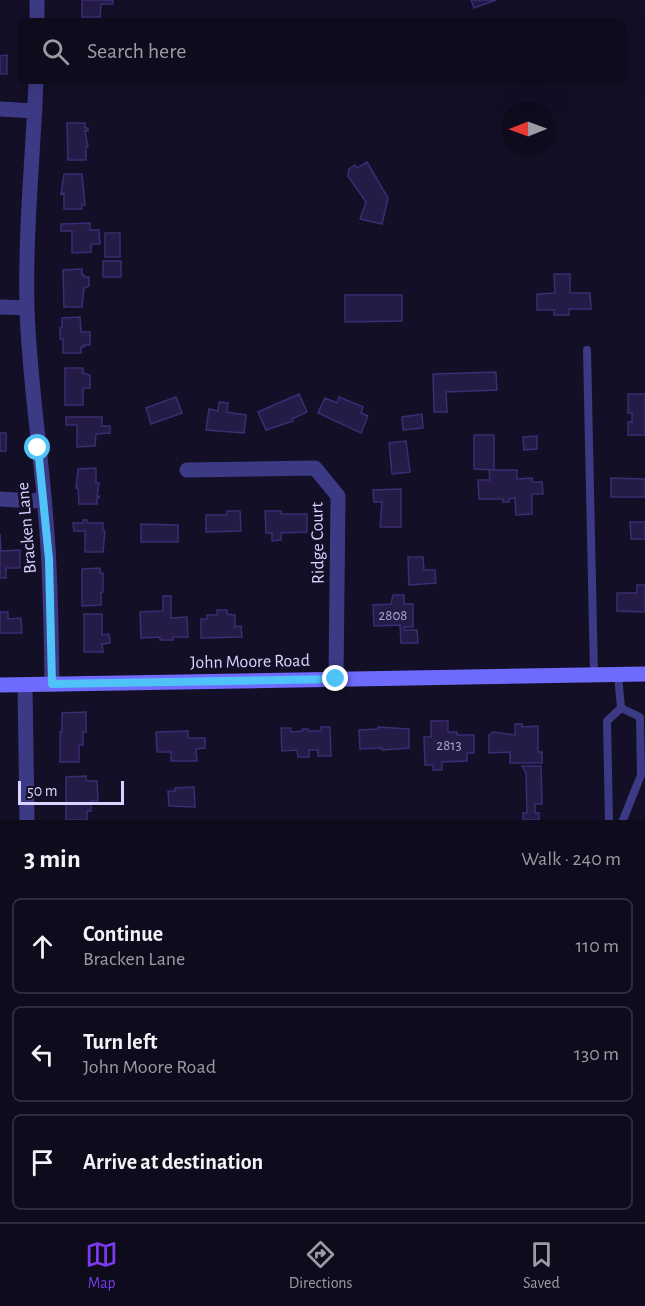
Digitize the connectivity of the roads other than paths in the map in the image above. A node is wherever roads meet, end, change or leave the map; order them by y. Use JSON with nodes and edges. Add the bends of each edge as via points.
{"nodes":[{"id":1,"x":37,"y":0,"type":"edge"},
{"id":2,"x":37,"y":18,"type":"edge"},
{"id":3,"x":36,"y":84,"type":"edge"},
{"id":4,"x":0,"y":110,"type":"edge"},
{"id":5,"x":35,"y":111,"type":"junction"},
{"id":6,"x":0,"y":307,"type":"edge"},
{"id":7,"x":27,"y":308,"type":"junction"},
{"id":8,"x":587,"y":350,"type":"dead end"},
{"id":9,"x":187,"y":470,"type":"dead end"},
{"id":10,"x":0,"y":499,"type":"edge"},
{"id":11,"x":44,"y":499,"type":"junction"},
{"id":12,"x":645,"y":674,"type":"edge"},
{"id":13,"x":594,"y":675,"type":"junction"},
{"id":14,"x":618,"y":675,"type":"junction"},
{"id":15,"x":336,"y":679,"type":"junction"},
{"id":16,"x":52,"y":684,"type":"junction"},
{"id":17,"x":0,"y":685,"type":"edge"},
{"id":18,"x":25,"y":685,"type":"junction"},
{"id":19,"x":621,"y":708,"type":"junction"},
{"id":20,"x":27,"y":820,"type":"edge"},
{"id":21,"x":609,"y":820,"type":"edge"},
{"id":22,"x":623,"y":820,"type":"edge"}],
"edges":[{"from":1,"to":2,"type":"street"},
{"from":3,"to":5,"type":"street","name":"Bracken Lane"},
{"from":4,"to":5,"type":"street"},
{"from":5,"to":7,"type":"street","name":"Bracken Lane"},
{"from":6,"to":7,"type":"street"},
{"from":7,"to":11,"type":"street","name":"Bracken Lane"},
{"from":8,"to":13,"type":"lane"},
{"from":9,"to":15,"type":"street","name":"Ridge Court","via":[[315,468],[338,496]]},
{"from":10,"to":11,"type":"street"},
{"from":11,"to":16,"type":"street","name":"Bracken Lane"},
{"from":12,"to":14,"type":"street","name":"John Moore Road"},
{"from":13,"to":14,"type":"street","name":"John Moore Road"},
{"from":13,"to":15,"type":"street","name":"John Moore Road"},
{"from":14,"to":19,"type":"lane"},
{"from":15,"to":16,"type":"street","name":"John Moore Road"},
{"from":16,"to":18,"type":"street","name":"John Moore Road"},
{"from":17,"to":18,"type":"street","name":"John Moore Road"},
{"from":18,"to":20,"type":"street"},
{"from":19,"to":21,"type":"lane","via":[[607,721]]},
{"from":19,"to":22,"type":"lane","via":[[640,717],[641,775]]}]}
